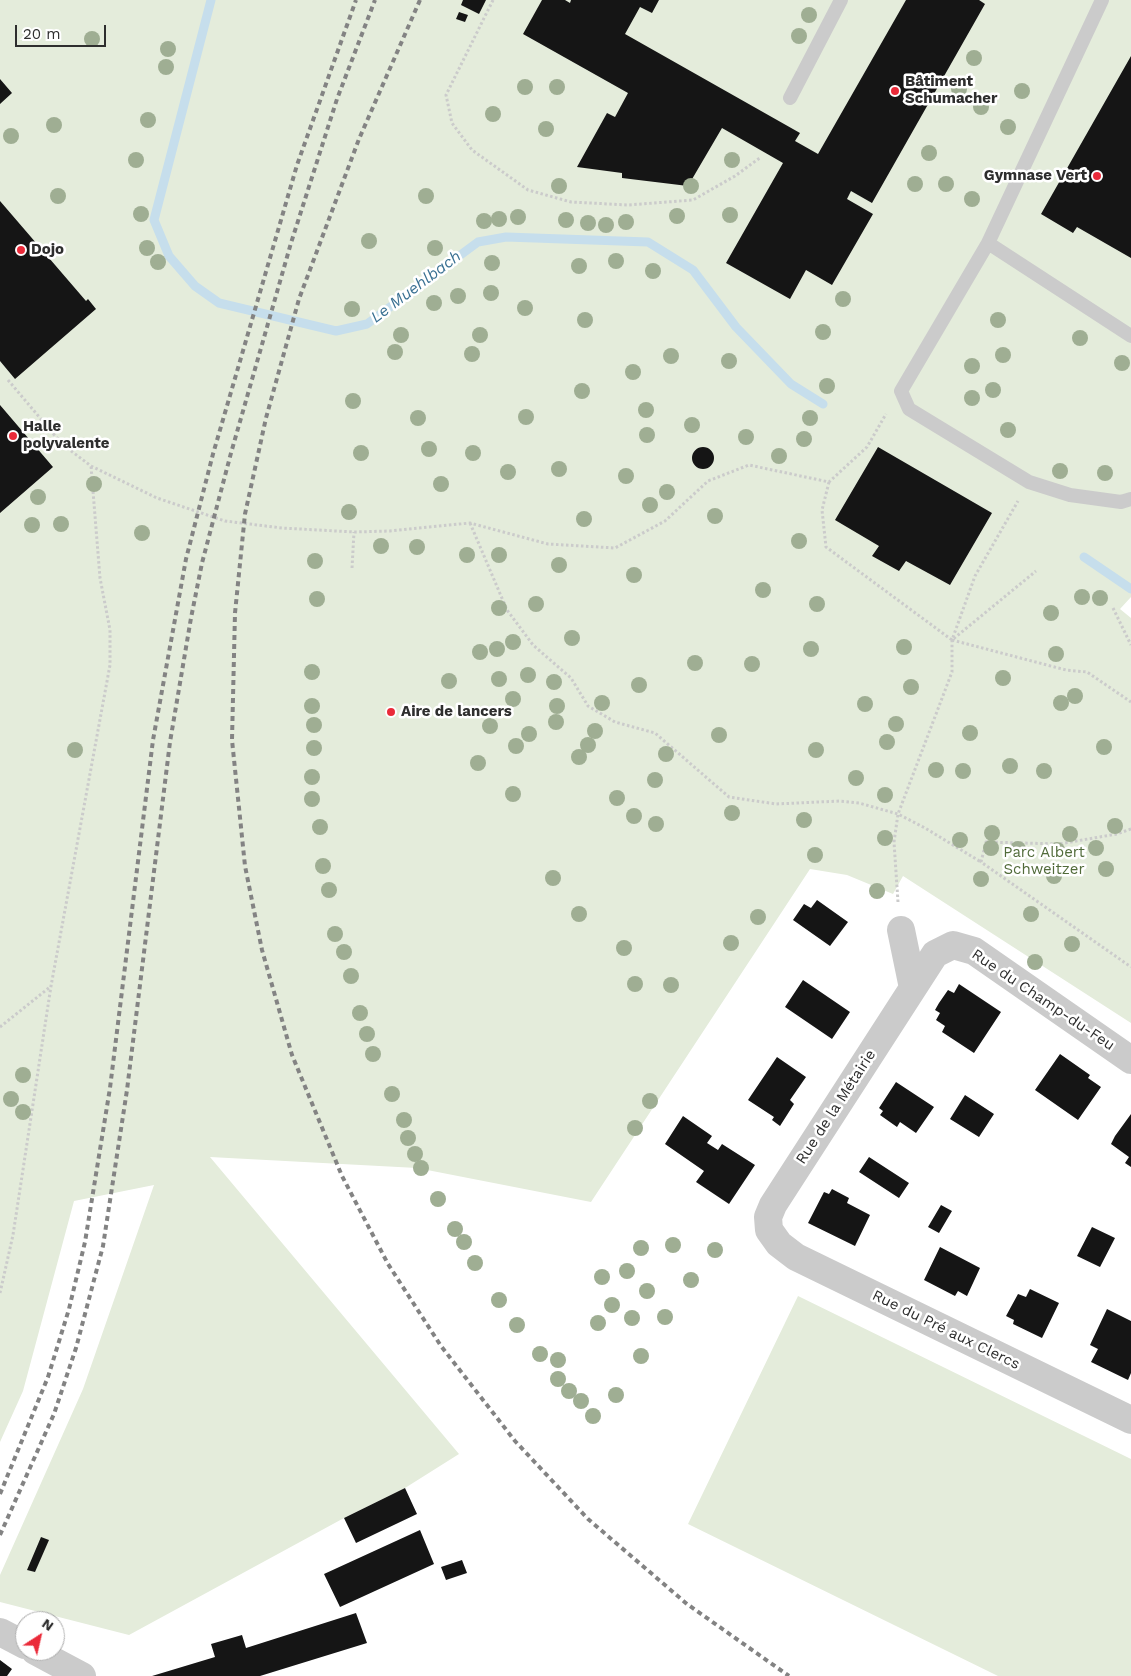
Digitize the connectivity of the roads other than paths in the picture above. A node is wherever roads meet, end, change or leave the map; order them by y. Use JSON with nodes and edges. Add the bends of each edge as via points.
{"nodes":[{"id":1,"x":841,"y":0,"type":"edge"},
{"id":2,"x":1102,"y":0,"type":"edge"},
{"id":3,"x":790,"y":98,"type":"dead end"},
{"id":4,"x":988,"y":243,"type":"junction"},
{"id":5,"x":1131,"y":336,"type":"edge"},
{"id":6,"x":1131,"y":500,"type":"edge"},
{"id":7,"x":902,"y":930,"type":"road end"},
{"id":8,"x":953,"y":945,"type":"joint"},
{"id":9,"x":913,"y":988,"type":"junction"},
{"id":10,"x":1131,"y":1060,"type":"edge"},
{"id":11,"x":769,"y":1230,"type":"joint"},
{"id":12,"x":1131,"y":1420,"type":"edge"},
{"id":13,"x":0,"y":1632,"type":"edge"},
{"id":14,"x":15,"y":1640,"type":"edge"},
{"id":15,"x":54,"y":1661,"type":"edge"},
{"id":16,"x":82,"y":1676,"type":"edge"}],
"edges":[{"from":1,"to":3,"type":"lane"},
{"from":2,"to":4,"type":"lane"},
{"from":4,"to":5,"type":"lane"},
{"from":4,"to":6,"type":"lane","via":[[902,391],[909,409],[1028,482],[1070,495],[1121,502]]},
{"from":7,"to":9,"type":"street"},
{"from":8,"to":9,"type":"street","name":"Rue de la Métairie","via":[[935,954]]},
{"from":8,"to":10,"type":"street","name":"Rue du Champ-du-Feu","via":[[974,951]]},
{"from":9,"to":11,"type":"street","name":"Rue de la Métairie","via":[[772,1205],[768,1217]]},
{"from":11,"to":12,"type":"street","name":"Rue du Pré aux Clercs","via":[[779,1244],[796,1257]]},
{"from":13,"to":14,"type":"street"},
{"from":15,"to":16,"type":"street"}]}
